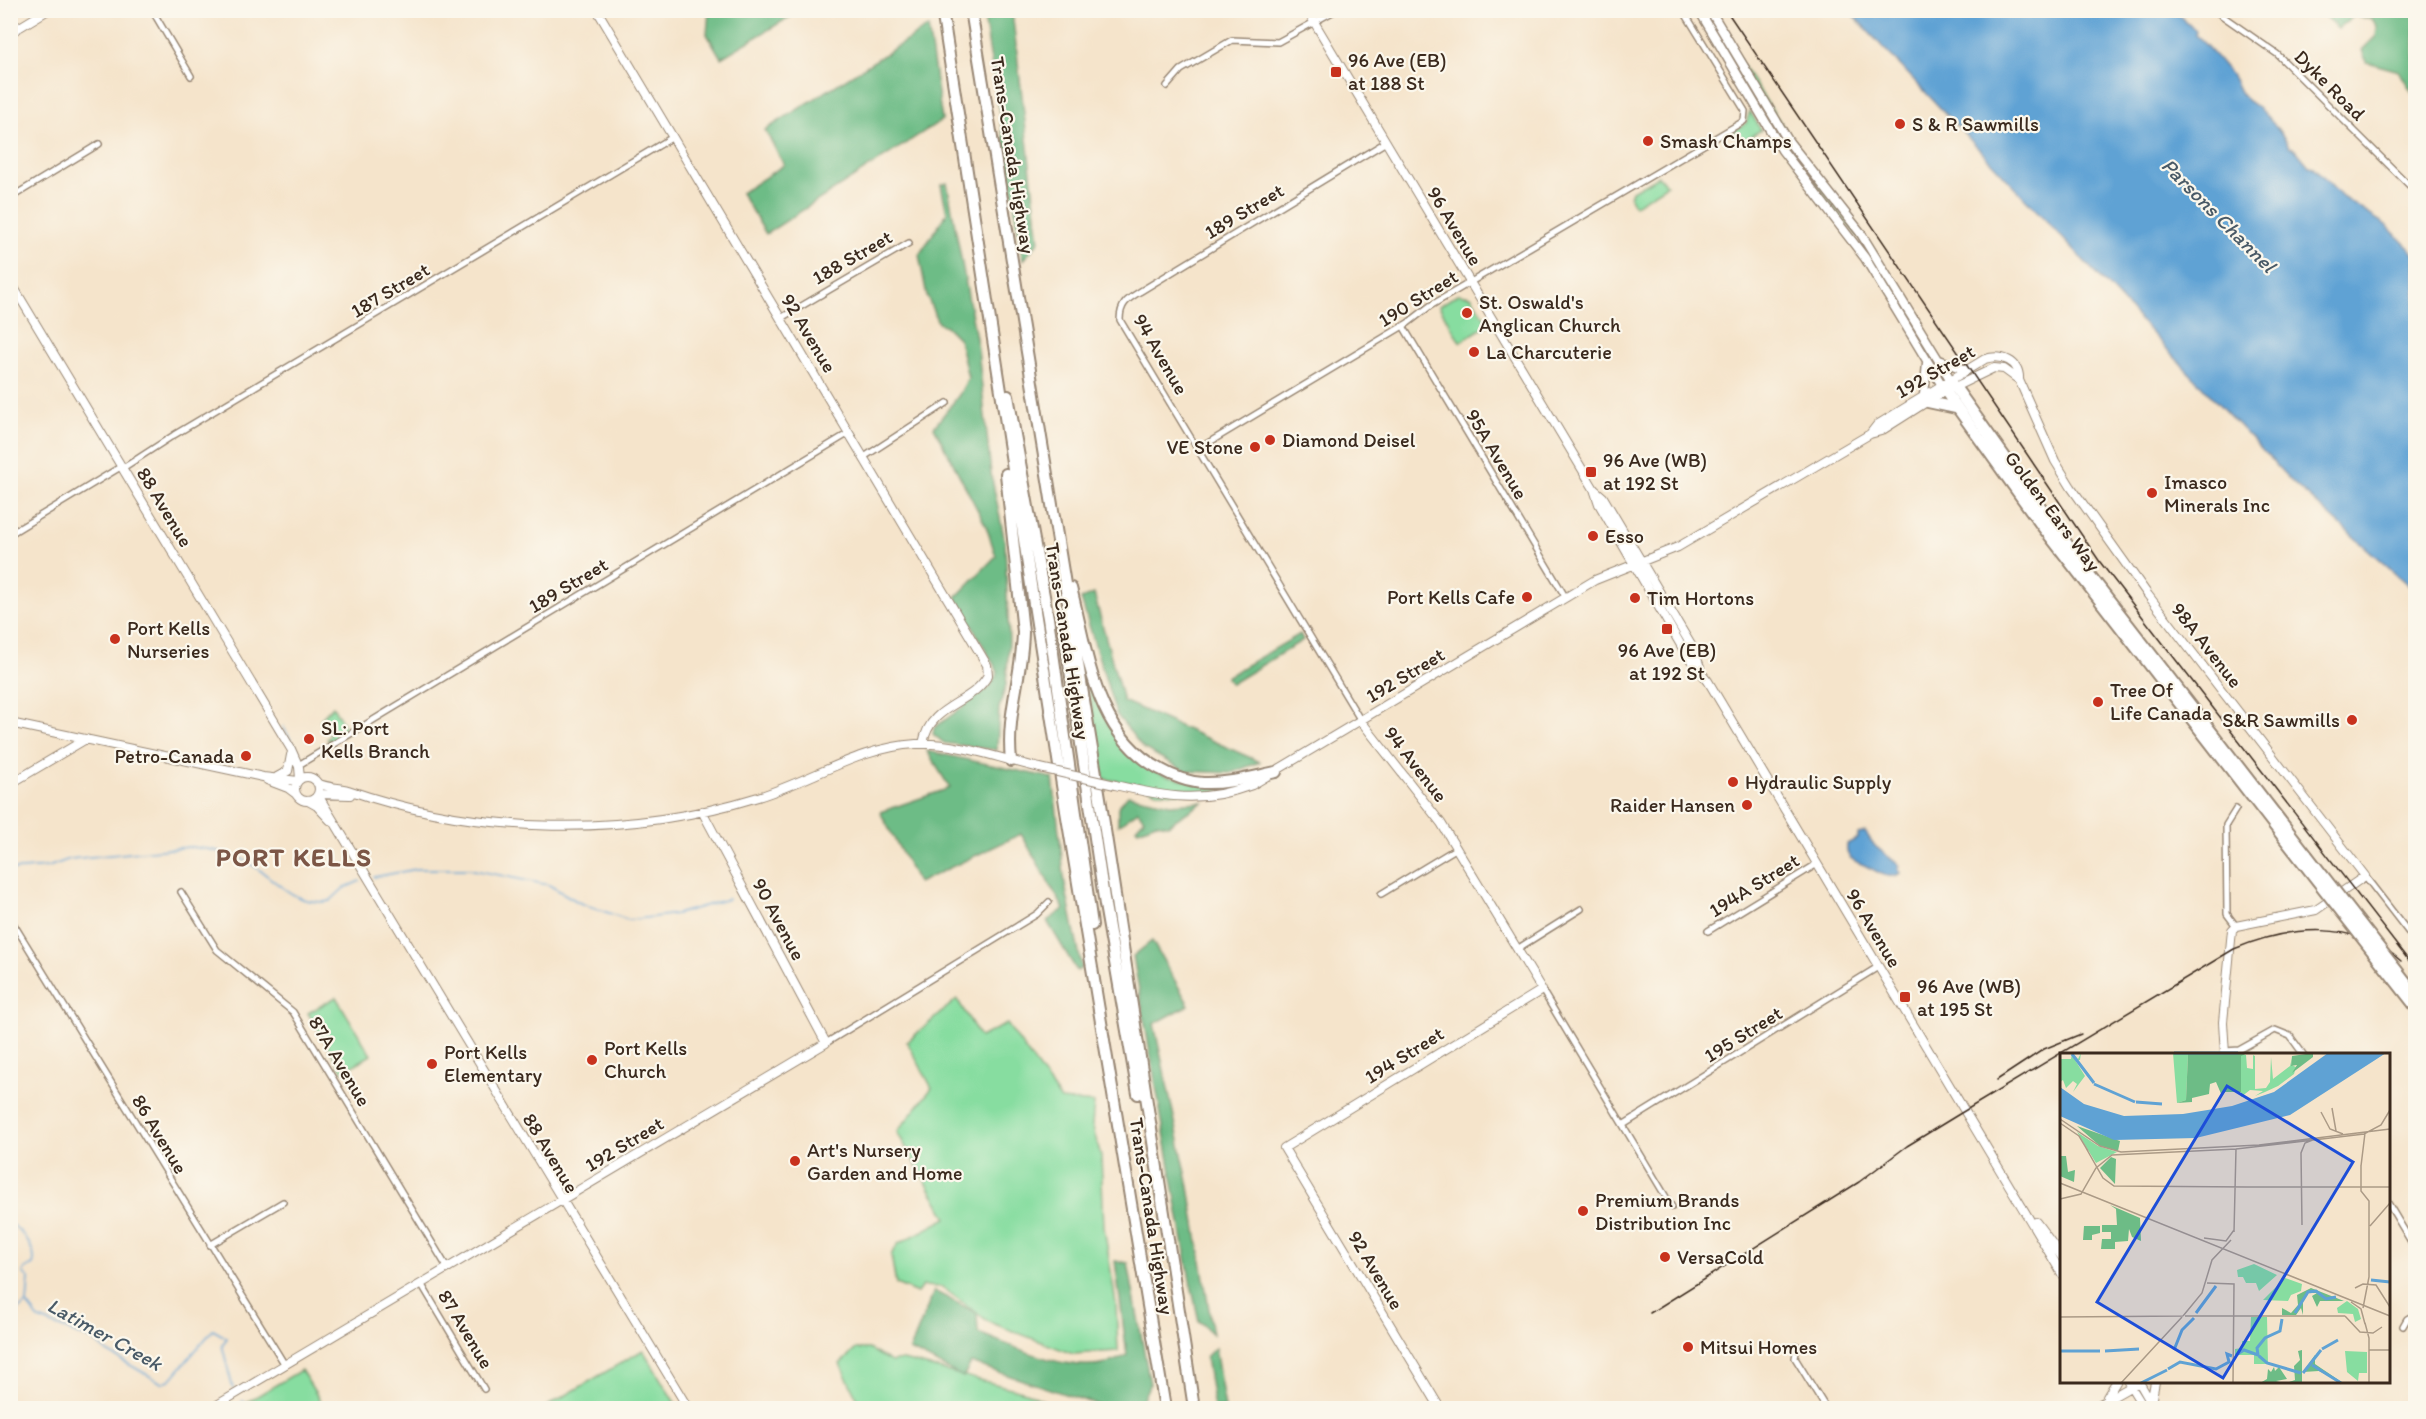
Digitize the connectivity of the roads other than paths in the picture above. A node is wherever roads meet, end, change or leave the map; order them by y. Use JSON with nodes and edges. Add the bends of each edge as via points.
{"nodes":[{"id":1,"x":48,"y":10,"type":"edge"},
{"id":2,"x":152,"y":10,"type":"edge"},
{"id":3,"x":597,"y":10,"type":"edge"},
{"id":4,"x":942,"y":10,"type":"edge"},
{"id":5,"x":971,"y":10,"type":"edge"},
{"id":6,"x":1307,"y":10,"type":"edge"},
{"id":7,"x":1336,"y":10,"type":"edge"},
{"id":8,"x":1683,"y":10,"type":"edge"},
{"id":9,"x":1699,"y":10,"type":"edge"},
{"id":10,"x":1710,"y":10,"type":"edge"},
{"id":11,"x":2214,"y":10,"type":"edge"},
{"id":12,"x":1315,"y":23,"type":"junction"},
{"id":13,"x":10,"y":33,"type":"edge"},
{"id":14,"x":191,"y":76,"type":"dead end"},
{"id":15,"x":1167,"y":86,"type":"dead end"},
{"id":16,"x":672,"y":137,"type":"junction"},
{"id":17,"x":1386,"y":142,"type":"junction"},
{"id":18,"x":99,"y":144,"type":"dead end"},
{"id":19,"x":2415,"y":192,"type":"edge"},
{"id":20,"x":10,"y":198,"type":"edge"},
{"id":21,"x":909,"y":243,"type":"dead end"},
{"id":22,"x":981,"y":260,"type":"junction"},
{"id":23,"x":10,"y":281,"type":"edge"},
{"id":24,"x":1471,"y":283,"type":"junction"},
{"id":25,"x":1120,"y":309,"type":"joint"},
{"id":26,"x":781,"y":318,"type":"junction"},
{"id":27,"x":1403,"y":326,"type":"junction"},
{"id":28,"x":1938,"y":360,"type":"junction"},
{"id":29,"x":1927,"y":363,"type":"junction"},
{"id":30,"x":1966,"y":370,"type":"junction"},
{"id":31,"x":2019,"y":380,"type":"junction"},
{"id":32,"x":1948,"y":386,"type":"junction"},
{"id":33,"x":1926,"y":398,"type":"junction"},
{"id":34,"x":947,"y":403,"type":"dead end"},
{"id":35,"x":1956,"y":408,"type":"junction"},
{"id":36,"x":1005,"y":425,"type":"junction"},
{"id":37,"x":849,"y":433,"type":"junction"},
{"id":38,"x":1198,"y":449,"type":"junction"},
{"id":39,"x":864,"y":457,"type":"junction"},
{"id":40,"x":122,"y":467,"type":"junction"},
{"id":41,"x":1054,"y":525,"type":"junction"},
{"id":42,"x":10,"y":534,"type":"edge"},
{"id":43,"x":1637,"y":562,"type":"junction"},
{"id":44,"x":1566,"y":598,"type":"junction"},
{"id":45,"x":1361,"y":721,"type":"junction"},
{"id":46,"x":10,"y":723,"type":"edge"},
{"id":47,"x":86,"y":739,"type":"junction"},
{"id":48,"x":923,"y":744,"type":"junction"},
{"id":49,"x":291,"y":751,"type":"junction"},
{"id":50,"x":1011,"y":761,"type":"junction"},
{"id":51,"x":302,"y":762,"type":"junction"},
{"id":52,"x":1276,"y":772,"type":"junction"},
{"id":53,"x":263,"y":777,"type":"junction"},
{"id":54,"x":276,"y":777,"type":"junction"},
{"id":55,"x":299,"y":780,"type":"junction"},
{"id":56,"x":315,"y":780,"type":"junction"},
{"id":57,"x":10,"y":784,"type":"edge"},
{"id":58,"x":337,"y":793,"type":"junction"},
{"id":59,"x":296,"y":795,"type":"junction"},
{"id":60,"x":318,"y":795,"type":"junction"},
{"id":61,"x":357,"y":795,"type":"junction"},
{"id":62,"x":307,"y":801,"type":"junction"},
{"id":63,"x":2236,"y":808,"type":"dead end"},
{"id":64,"x":702,"y":811,"type":"junction"},
{"id":65,"x":331,"y":816,"type":"junction"},
{"id":66,"x":1456,"y":848,"type":"junction"},
{"id":67,"x":2304,"y":858,"type":"junction"},
{"id":68,"x":1817,"y":864,"type":"junction"},
{"id":69,"x":2366,"y":876,"type":"junction"},
{"id":70,"x":181,"y":892,"type":"dead end"},
{"id":71,"x":1381,"y":894,"type":"dead end"},
{"id":72,"x":1049,"y":902,"type":"dead end"},
{"id":73,"x":1581,"y":909,"type":"dead end"},
{"id":74,"x":10,"y":918,"type":"edge"},
{"id":75,"x":2236,"y":926,"type":"junction"},
{"id":76,"x":1708,"y":931,"type":"dead end"},
{"id":77,"x":2415,"y":942,"type":"edge"},
{"id":78,"x":1517,"y":949,"type":"junction"},
{"id":79,"x":1878,"y":967,"type":"junction"},
{"id":80,"x":1542,"y":990,"type":"junction"},
{"id":81,"x":2415,"y":995,"type":"edge"},
{"id":82,"x":2415,"y":1007,"type":"edge"},
{"id":83,"x":1104,"y":1030,"type":"junction"},
{"id":84,"x":826,"y":1043,"type":"junction"},
{"id":85,"x":2225,"y":1053,"type":"edge"},
{"id":86,"x":2302,"y":1053,"type":"edge"},
{"id":87,"x":1623,"y":1125,"type":"junction"},
{"id":88,"x":1284,"y":1148,"type":"joint"},
{"id":89,"x":283,"y":1202,"type":"dead end"},
{"id":90,"x":561,"y":1202,"type":"junction"},
{"id":91,"x":2022,"y":1204,"type":"junction"},
{"id":92,"x":2390,"y":1206,"type":"edge"},
{"id":93,"x":1672,"y":1207,"type":"dead end"},
{"id":94,"x":210,"y":1245,"type":"junction"},
{"id":95,"x":2415,"y":1250,"type":"edge"},
{"id":96,"x":2060,"y":1256,"type":"edge"},
{"id":97,"x":448,"y":1269,"type":"junction"},
{"id":98,"x":2060,"y":1272,"type":"edge"},
{"id":99,"x":422,"y":1285,"type":"junction"},
{"id":100,"x":2415,"y":1314,"type":"edge"},
{"id":101,"x":2403,"y":1326,"type":"dead end"},
{"id":102,"x":1797,"y":1346,"type":"dead end"},
{"id":103,"x":285,"y":1365,"type":"junction"},
{"id":104,"x":2116,"y":1383,"type":"edge"},
{"id":105,"x":2140,"y":1383,"type":"edge"},
{"id":106,"x":2155,"y":1383,"type":"edge"},
{"id":107,"x":2129,"y":1384,"type":"edge"},
{"id":108,"x":484,"y":1389,"type":"dead end"},
{"id":109,"x":2153,"y":1406,"type":"edge"},
{"id":110,"x":2096,"y":1407,"type":"edge"},
{"id":111,"x":212,"y":1408,"type":"edge"},
{"id":112,"x":688,"y":1408,"type":"edge"},
{"id":113,"x":1165,"y":1408,"type":"edge"},
{"id":114,"x":1194,"y":1408,"type":"edge"},
{"id":115,"x":1440,"y":1408,"type":"edge"},
{"id":116,"x":1826,"y":1408,"type":"edge"},
{"id":117,"x":2144,"y":1408,"type":"edge"}],
"edges":[{"from":1,"to":13,"type":"main road"},
{"from":2,"to":14,"type":"street"},
{"from":3,"to":16,"type":"main road","name":"92 Avenue"},
{"from":4,"to":22,"type":"highway","name":"Trans-Canada Highway"},
{"from":5,"to":41,"type":"highway","name":"Trans-Canada Highway"},
{"from":6,"to":12,"type":"main road","name":"96 Avenue"},
{"from":7,"to":12,"type":"street"},
{"from":8,"to":24,"type":"street","name":"190 Street","via":[[1746,118]]},
{"from":9,"to":29,"type":"main road","name":"Golden Ears Way","via":[[1782,150],[1858,249]]},
{"from":10,"to":28,"type":"main road","name":"Golden Ears Way","via":[[1789,142],[1860,232]]},
{"from":11,"to":19,"type":"street","name":"Dyke Road","via":[[2277,54]]},
{"from":12,"to":15,"type":"street","via":[[1276,43],[1233,39],[1181,70]]},
{"from":12,"to":17,"type":"main road","name":"96 Avenue"},
{"from":16,"to":26,"type":"main road","name":"92 Avenue"},
{"from":16,"to":40,"type":"street","name":"187 Street"},
{"from":17,"to":24,"type":"main road","name":"96 Avenue"},
{"from":17,"to":25,"type":"street","name":"189 Street","via":[[1133,296]]},
{"from":18,"to":20,"type":"street"},
{"from":21,"to":26,"type":"street","name":"188 Street"},
{"from":22,"to":36,"type":"highway","name":"Trans-Canada Highway"},
{"from":22,"to":83,"type":"highway","name":"Trans-Canada Highway","via":[[1046,608],[1086,875]]},
{"from":23,"to":40,"type":"main road","name":"88 Avenue"},
{"from":24,"to":27,"type":"street","name":"190 Street"},
{"from":24,"to":43,"type":"main road","name":"96 Avenue","via":[[1594,489],[1599,504]]},
{"from":25,"to":38,"type":"street","name":"94 Avenue","via":[[1120,320]]},
{"from":26,"to":37,"type":"main road","name":"92 Avenue"},
{"from":27,"to":38,"type":"street","name":"190 Street"},
{"from":27,"to":44,"type":"street","name":"95A Avenue"},
{"from":28,"to":30,"type":"main road"},
{"from":28,"to":32,"type":"main road","name":"Golden Ears Way"},
{"from":29,"to":32,"type":"main road","name":"Golden Ears Way"},
{"from":29,"to":33,"type":"main road"},
{"from":30,"to":31,"type":"main road","name":"192 Street","via":[[1985,359],[2002,357],[2016,367]]},
{"from":30,"to":32,"type":"main road","name":"192 Street"},
{"from":31,"to":32,"type":"main road","name":"192 Street","via":[[2004,369],[1994,368]]},
{"from":31,"to":69,"type":"main road","name":"98A Avenue","via":[[2055,461],[2071,487],[2148,596]]},
{"from":32,"to":33,"type":"main road","name":"192 Street"},
{"from":32,"to":35,"type":"highway","name":"Golden Ears Way"},
{"from":32,"to":67,"type":"highway","name":"Golden Ears Way"},
{"from":33,"to":35,"type":"highway"},
{"from":33,"to":43,"type":"main road","name":"192 Street","via":[[1881,431],[1678,547]]},
{"from":34,"to":39,"type":"street"},
{"from":35,"to":67,"type":"highway","name":"Golden Ears Way","via":[[2056,545]]},
{"from":36,"to":50,"type":"highway","via":[[1005,460],[1023,632],[1022,658],[1009,720]]},
{"from":36,"to":83,"type":"highway","name":"Trans-Canada Highway"},
{"from":37,"to":39,"type":"main road","name":"92 Avenue"},
{"from":37,"to":51,"type":"street","name":"189 Street"},
{"from":38,"to":45,"type":"street","name":"94 Avenue"},
{"from":39,"to":48,"type":"main road","name":"92 Avenue","via":[[985,660],[988,675],[930,722]]},
{"from":40,"to":42,"type":"street","name":"187 Street"},
{"from":40,"to":49,"type":"main road","name":"88 Avenue"},
{"from":41,"to":52,"type":"highway","via":[[1103,709],[1119,737],[1142,760],[1170,775],[1201,783],[1230,782]]},
{"from":41,"to":114,"type":"highway","name":"Trans-Canada Highway"},
{"from":43,"to":44,"type":"main road","name":"192 Street","via":[[1594,580]]},
{"from":43,"to":68,"type":"main road","name":"96 Avenue","via":[[1686,654],[1700,668]]},
{"from":44,"to":45,"type":"main road","name":"192 Street"},
{"from":45,"to":52,"type":"main road","name":"192 Street"},
{"from":45,"to":66,"type":"main road","name":"94 Avenue","via":[[1427,804]]},
{"from":46,"to":47,"type":"main road"},
{"from":47,"to":53,"type":"main road"},
{"from":47,"to":57,"type":"main road"},
{"from":48,"to":50,"type":"main road","name":"192 Street"},
{"from":48,"to":64,"type":"main road","name":"192 Street","via":[[884,749],[758,797]]},
{"from":49,"to":51,"type":"main road","name":"88 Avenue"},
{"from":49,"to":54,"type":"main road","via":[[288,771]]},
{"from":49,"to":55,"type":"main road","name":"88 Avenue","via":[[299,767]]},
{"from":50,"to":52,"type":"main road","name":"192 Street","bridge":true,"via":[[1174,797],[1202,798],[1236,791]]},
{"from":51,"to":56,"type":"main road","name":"88 Avenue"},
{"from":53,"to":54,"type":"main road"},
{"from":53,"to":59,"type":"main road"},
{"from":54,"to":55,"type":"main road"},
{"from":55,"to":56,"type":"main road"},
{"from":55,"to":59,"type":"main road"},
{"from":56,"to":60,"type":"main road"},
{"from":56,"to":61,"type":"main road"},
{"from":58,"to":60,"type":"main road"},
{"from":58,"to":61,"type":"main road"},
{"from":58,"to":65,"type":"main road","via":[[330,801]]},
{"from":59,"to":62,"type":"main road"},
{"from":60,"to":62,"type":"main road"},
{"from":60,"to":65,"type":"main road","name":"88 Avenue"},
{"from":61,"to":64,"type":"main road","name":"192 Street","via":[[456,818],[525,825],[630,822]]},
{"from":62,"to":65,"type":"main road","name":"88 Avenue"},
{"from":63,"to":75,"type":"street","via":[[2226,825],[2227,914]]},
{"from":64,"to":84,"type":"main road","name":"90 Avenue"},
{"from":65,"to":90,"type":"main road","name":"88 Avenue"},
{"from":66,"to":71,"type":"street"},
{"from":66,"to":78,"type":"main road","name":"94 Avenue"},
{"from":67,"to":81,"type":"highway","name":"Golden Ears Way","bridge":true},
{"from":67,"to":82,"type":"highway","name":"Golden Ears Way","bridge":true},
{"from":68,"to":76,"type":"street","name":"194A Street"},
{"from":68,"to":79,"type":"main road","name":"96 Avenue"},
{"from":69,"to":75,"type":"main road","via":[[2316,910]]},
{"from":69,"to":77,"type":"street","name":"98A Avenue"},
{"from":70,"to":97,"type":"street","name":"87A Avenue","via":[[217,950],[293,1012]]},
{"from":72,"to":84,"type":"street","name":"192 Street","via":[[1037,915]]},
{"from":73,"to":78,"type":"street"},
{"from":74,"to":94,"type":"street","name":"86 Avenue"},
{"from":75,"to":85,"type":"main road","via":[[2230,936],[2223,1022]]},
{"from":78,"to":80,"type":"main road","name":"94 Avenue"},
{"from":79,"to":87,"type":"street","name":"195 Street"},
{"from":79,"to":91,"type":"main road","name":"96 Avenue"},
{"from":80,"to":87,"type":"street","name":"94 Avenue"},
{"from":80,"to":88,"type":"main road","name":"194 Street"},
{"from":83,"to":113,"type":"highway","name":"Trans-Canada Highway"},
{"from":84,"to":90,"type":"main road","name":"192 Street"},
{"from":85,"to":86,"type":"street","via":[[2239,1050],[2275,1030],[2290,1036]]},
{"from":87,"to":93,"type":"street","name":"94 Avenue"},
{"from":88,"to":115,"type":"main road","name":"92 Avenue"},
{"from":89,"to":94,"type":"street"},
{"from":90,"to":97,"type":"main road","name":"192 Street"},
{"from":90,"to":112,"type":"main road","name":"88 Avenue"},
{"from":91,"to":96,"type":"main road","name":"96 Avenue"},
{"from":91,"to":98,"type":"main road","name":"96 Avenue"},
{"from":92,"to":95,"type":"street"},
{"from":94,"to":103,"type":"street","name":"86 Avenue"},
{"from":97,"to":99,"type":"main road","name":"192 Street"},
{"from":99,"to":103,"type":"main road","name":"192 Street"},
{"from":99,"to":108,"type":"street","name":"87 Avenue"},
{"from":100,"to":101,"type":"street"},
{"from":102,"to":116,"type":"street","via":[[1796,1358]]},
{"from":103,"to":111,"type":"main road","name":"192 Street"},
{"from":104,"to":110,"type":"main road"},
{"from":105,"to":109,"type":"main road"},
{"from":106,"to":109,"type":"main road"},
{"from":107,"to":110,"type":"main road"},
{"from":107,"to":117,"type":"main road"}]}
